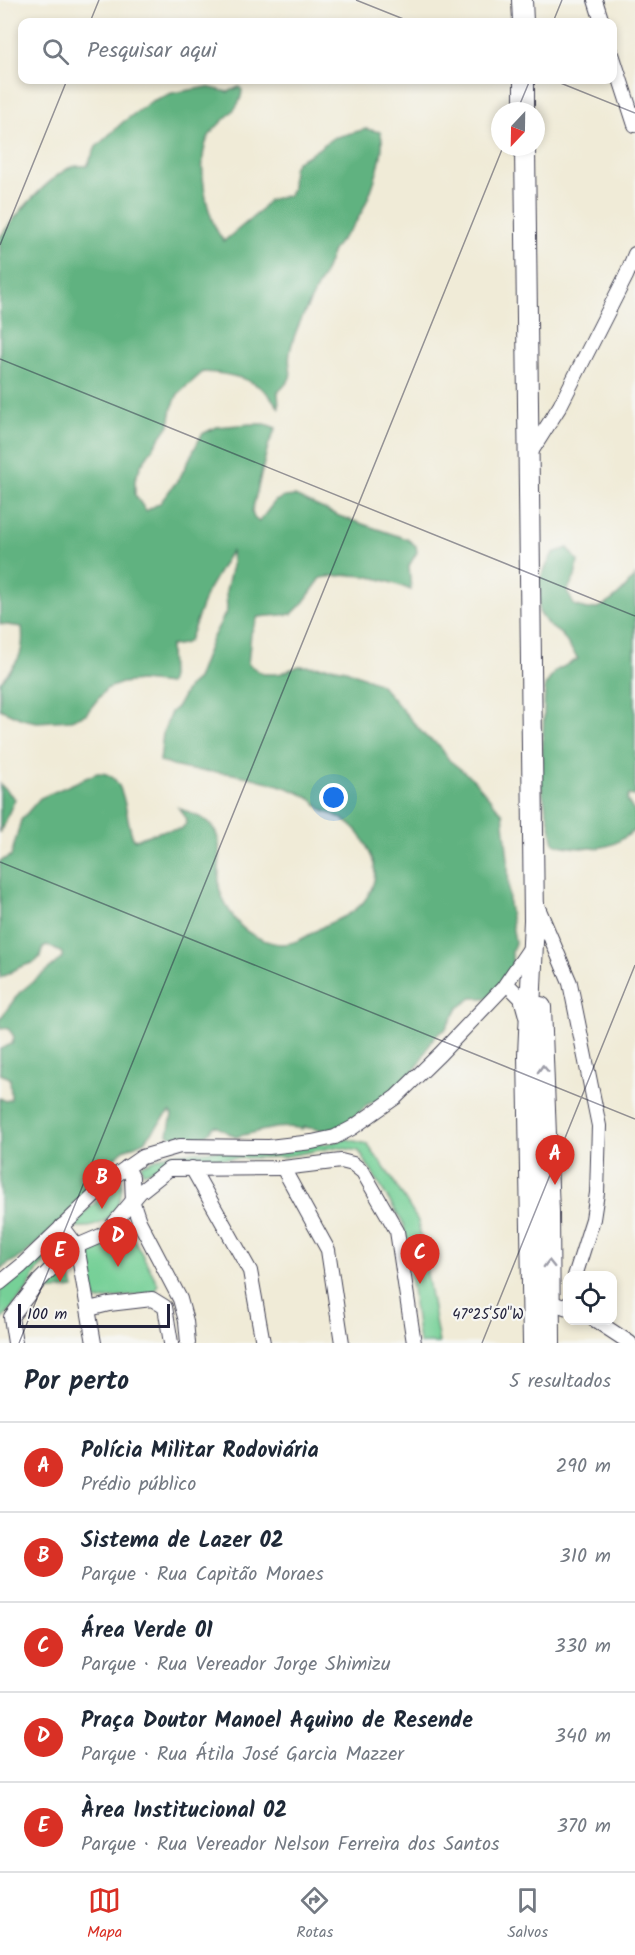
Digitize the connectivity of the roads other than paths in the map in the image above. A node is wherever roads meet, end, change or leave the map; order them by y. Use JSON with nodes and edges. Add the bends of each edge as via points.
{"nodes":[{"id":1,"x":522,"y":0,"type":"edge"},
{"id":2,"x":595,"y":0,"type":"edge"},
{"id":3,"x":522,"y":18,"type":"edge"},
{"id":4,"x":601,"y":18,"type":"edge"},
{"id":5,"x":617,"y":65,"type":"edge"},
{"id":6,"x":524,"y":84,"type":"edge"},
{"id":7,"x":630,"y":93,"type":"edge"},
{"id":8,"x":524,"y":102,"type":"edge"},
{"id":9,"x":635,"y":125,"type":"edge"},
{"id":10,"x":525,"y":156,"type":"edge"},
{"id":11,"x":635,"y":254,"type":"edge"},
{"id":12,"x":528,"y":457,"type":"junction"},
{"id":13,"x":533,"y":896,"type":"junction"},
{"id":14,"x":534,"y":940,"type":"junction"},
{"id":15,"x":535,"y":972,"type":"junction"},
{"id":16,"x":506,"y":987,"type":"junction"},
{"id":17,"x":529,"y":1026,"type":"junction"},
{"id":18,"x":127,"y":1167,"type":"junction"},
{"id":19,"x":192,"y":1168,"type":"junction"},
{"id":20,"x":283,"y":1168,"type":"junction"},
{"id":21,"x":539,"y":1179,"type":"junction"},
{"id":22,"x":133,"y":1203,"type":"junction"},
{"id":23,"x":62,"y":1226,"type":"junction"},
{"id":24,"x":77,"y":1246,"type":"junction"},
{"id":25,"x":576,"y":1271,"type":"edge"},
{"id":26,"x":0,"y":1283,"type":"edge"},
{"id":27,"x":563,"y":1305,"type":"edge"},
{"id":28,"x":89,"y":1309,"type":"junction"},
{"id":29,"x":11,"y":1317,"type":"junction"},
{"id":30,"x":603,"y":1325,"type":"edge"},
{"id":31,"x":0,"y":1327,"type":"edge"},
{"id":32,"x":15,"y":1343,"type":"edge"},
{"id":33,"x":94,"y":1343,"type":"edge"},
{"id":34,"x":171,"y":1343,"type":"edge"},
{"id":35,"x":188,"y":1343,"type":"edge"},
{"id":36,"x":263,"y":1343,"type":"edge"},
{"id":37,"x":342,"y":1343,"type":"edge"},
{"id":38,"x":414,"y":1343,"type":"edge"},
{"id":39,"x":533,"y":1343,"type":"edge"},
{"id":40,"x":550,"y":1343,"type":"edge"},
{"id":41,"x":630,"y":1343,"type":"edge"}],
"edges":[{"from":1,"to":3,"type":"highway"},
{"from":2,"to":4,"type":"street"},
{"from":5,"to":7,"type":"street"},
{"from":6,"to":8,"type":"highway"},
{"from":7,"to":9,"type":"street"},
{"from":10,"to":12,"type":"highway"},
{"from":11,"to":12,"type":"street","via":[[560,406]]},
{"from":12,"to":13,"type":"highway"},
{"from":13,"to":14,"type":"highway"},
{"from":13,"to":25,"type":"street","via":[[570,983],[599,1126],[593,1219]]},
{"from":14,"to":15,"type":"highway"},
{"from":14,"to":16,"type":"street"},
{"from":15,"to":16,"type":"street"},
{"from":15,"to":17,"type":"highway"},
{"from":21,"to":15,"type":"highway","one_way":true},
{"from":16,"to":17,"type":"street","via":[[521,998]]},
{"from":16,"to":18,"type":"street","via":[[396,1097],[335,1137],[269,1146],[180,1146],[142,1157]]},
{"from":17,"to":21,"type":"highway"},
{"from":18,"to":22,"type":"street","via":[[132,1177]]},
{"from":18,"to":23,"type":"street"},
{"from":19,"to":20,"type":"street"},
{"from":19,"to":22,"type":"street","via":[[169,1169],[150,1182]]},
{"from":19,"to":36,"type":"street","via":[[249,1271]]},
{"from":20,"to":37,"type":"street","via":[[328,1250]]},
{"from":20,"to":38,"type":"street","via":[[341,1161],[363,1172],[397,1231]]},
{"from":27,"to":21,"type":"highway","one_way":true},
{"from":21,"to":39,"type":"highway"},
{"from":22,"to":24,"type":"street","via":[[105,1234]]},
{"from":22,"to":35,"type":"street","via":[[180,1299]]},
{"from":23,"to":24,"type":"street"},
{"from":23,"to":26,"type":"street"},
{"from":24,"to":28,"type":"street"},
{"from":24,"to":29,"type":"street","via":[[39,1281]]},
{"from":27,"to":40,"type":"highway"},
{"from":28,"to":33,"type":"street"},
{"from":28,"to":34,"type":"street","via":[[152,1299],[165,1307]]},
{"from":29,"to":31,"type":"street"},
{"from":29,"to":32,"type":"street"},
{"from":30,"to":41,"type":"street"}]}
